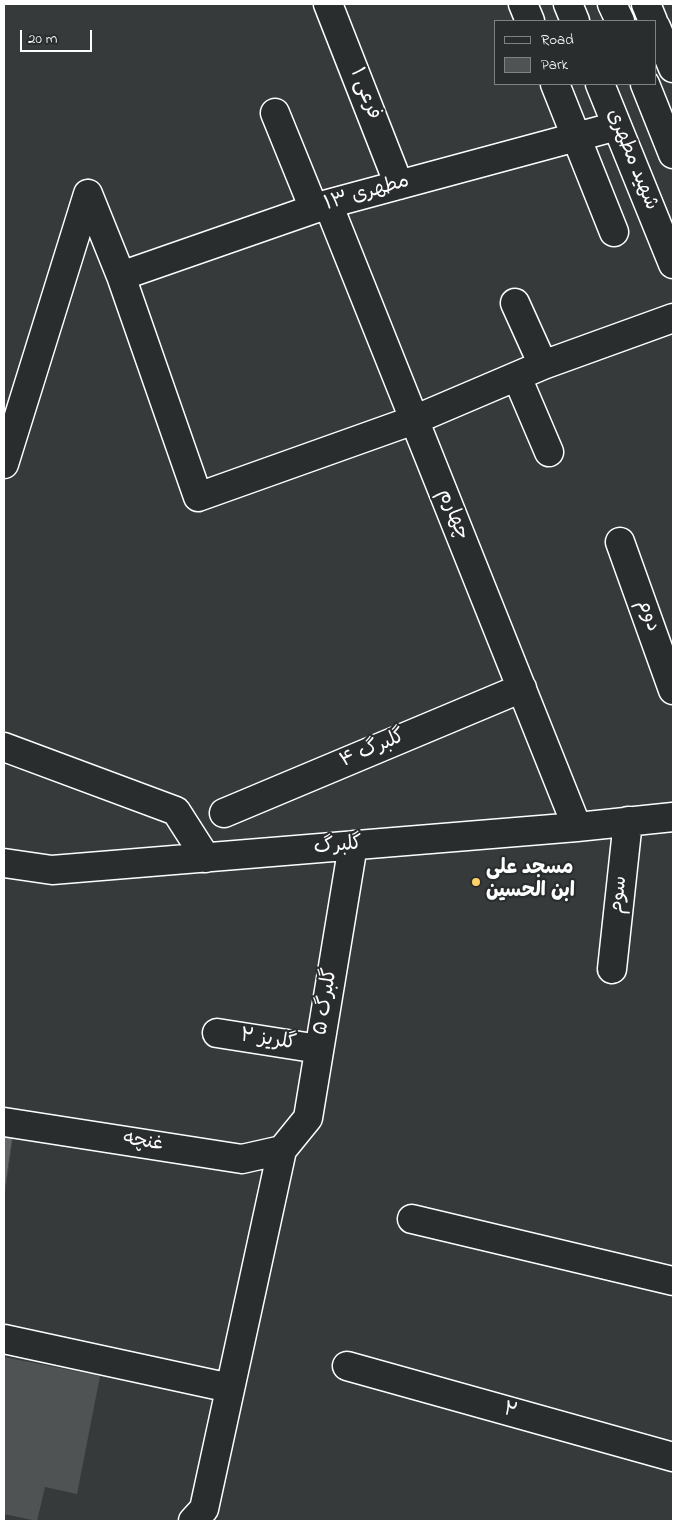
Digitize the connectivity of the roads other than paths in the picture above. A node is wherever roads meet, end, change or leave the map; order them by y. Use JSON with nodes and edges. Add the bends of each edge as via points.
{"nodes":[{"id":1,"x":328,"y":4,"type":"edge"},
{"id":2,"x":523,"y":4,"type":"edge"},
{"id":3,"x":568,"y":4,"type":"edge"},
{"id":4,"x":612,"y":4,"type":"edge"},
{"id":5,"x":646,"y":4,"type":"edge"},
{"id":6,"x":530,"y":20,"type":"edge"},
{"id":7,"x":575,"y":20,"type":"edge"},
{"id":8,"x":620,"y":20,"type":"edge"},
{"id":9,"x":653,"y":20,"type":"edge"},
{"id":10,"x":657,"y":29,"type":"edge"},
{"id":11,"x":673,"y":68,"type":"edge"},
{"id":12,"x":555,"y":85,"type":"edge"},
{"id":13,"x":600,"y":85,"type":"edge"},
{"id":14,"x":645,"y":85,"type":"edge"},
{"id":15,"x":275,"y":113,"type":"dead end"},
{"id":16,"x":617,"y":126,"type":"junction"},
{"id":17,"x":576,"y":138,"type":"junction"},
{"id":18,"x":673,"y":154,"type":"edge"},
{"id":19,"x":399,"y":185,"type":"junction"},
{"id":20,"x":321,"y":206,"type":"junction"},
{"id":21,"x":614,"y":232,"type":"dead end"},
{"id":22,"x":673,"y":264,"type":"edge"},
{"id":23,"x":121,"y":276,"type":"junction"},
{"id":24,"x":515,"y":303,"type":"dead end"},
{"id":25,"x":673,"y":318,"type":"edge"},
{"id":26,"x":543,"y":365,"type":"junction"},
{"id":27,"x":517,"y":377,"type":"junction"},
{"id":28,"x":414,"y":420,"type":"junction"},
{"id":29,"x":549,"y":452,"type":"dead end"},
{"id":30,"x":4,"y":464,"type":"edge"},
{"id":31,"x":620,"y":542,"type":"dead end"},
{"id":32,"x":522,"y":688,"type":"junction"},
{"id":33,"x":673,"y":690,"type":"edge"},
{"id":34,"x":4,"y":747,"type":"edge"},
{"id":35,"x":224,"y":813,"type":"dead end"},
{"id":36,"x":673,"y":817,"type":"edge"},
{"id":37,"x":628,"y":822,"type":"junction"},
{"id":38,"x":577,"y":827,"type":"junction"},
{"id":39,"x":353,"y":845,"type":"junction"},
{"id":40,"x":206,"y":858,"type":"junction"},
{"id":41,"x":4,"y":863,"type":"edge"},
{"id":42,"x":612,"y":969,"type":"dead end"},
{"id":43,"x":217,"y":1033,"type":"dead end"},
{"id":44,"x":319,"y":1049,"type":"junction"},
{"id":45,"x":4,"y":1122,"type":"edge"},
{"id":46,"x":282,"y":1150,"type":"junction"},
{"id":47,"x":412,"y":1219,"type":"dead end"},
{"id":48,"x":673,"y":1281,"type":"edge"},
{"id":49,"x":4,"y":1339,"type":"edge"},
{"id":50,"x":347,"y":1366,"type":"dead end"},
{"id":51,"x":230,"y":1388,"type":"junction"},
{"id":52,"x":673,"y":1457,"type":"edge"},
{"id":53,"x":193,"y":1521,"type":"edge"}],
"edges":[{"from":1,"to":19,"type":"street","name":"فرعی ۱"},
{"from":2,"to":6,"type":"street"},
{"from":3,"to":7,"type":"street"},
{"from":4,"to":8,"type":"street"},
{"from":5,"to":9,"type":"street"},
{"from":10,"to":11,"type":"street"},
{"from":12,"to":17,"type":"street"},
{"from":13,"to":16,"type":"street","name":"شهید مطهری"},
{"from":14,"to":18,"type":"street","name":"شهید مطهری"},
{"from":15,"to":20,"type":"street","name":"چهارم"},
{"from":16,"to":17,"type":"street","name":"مطهری ۱۳"},
{"from":16,"to":22,"type":"street","name":"شهید مطهری"},
{"from":17,"to":19,"type":"street","name":"مطهری ۱۳"},
{"from":17,"to":21,"type":"street"},
{"from":19,"to":20,"type":"street","name":"مطهری ۱۳"},
{"from":20,"to":23,"type":"street","name":"مطهری ۱۳"},
{"from":20,"to":28,"type":"street","name":"چهارم"},
{"from":23,"to":28,"type":"street","via":[[198,497]]},
{"from":23,"to":30,"type":"street","via":[[88,194]]},
{"from":24,"to":26,"type":"street"},
{"from":25,"to":26,"type":"street"},
{"from":26,"to":27,"type":"street"},
{"from":27,"to":28,"type":"street"},
{"from":27,"to":29,"type":"street"},
{"from":28,"to":32,"type":"street","name":"چهارم"},
{"from":31,"to":33,"type":"street","name":"دوم"},
{"from":32,"to":35,"type":"street","name":"گلبرگ ۴"},
{"from":32,"to":38,"type":"street","name":"چهارم"},
{"from":34,"to":40,"type":"street","via":[[176,811]]},
{"from":36,"to":37,"type":"street","name":"گلبرگ"},
{"from":37,"to":38,"type":"street","name":"گلبرگ"},
{"from":37,"to":42,"type":"street","name":"سوم"},
{"from":38,"to":39,"type":"street","name":"گلبرگ"},
{"from":39,"to":40,"type":"street","name":"گلبرگ"},
{"from":39,"to":44,"type":"street","name":"گلبرگ ۵"},
{"from":40,"to":41,"type":"street","name":"گلبرگ","via":[[52,870]]},
{"from":43,"to":44,"type":"street","name":"گلریز ۲"},
{"from":44,"to":46,"type":"street","name":"گلبرگ ۵","via":[[308,1118]]},
{"from":45,"to":46,"type":"street","name":"غنچه","via":[[242,1159]]},
{"from":46,"to":51,"type":"street"},
{"from":47,"to":48,"type":"street"},
{"from":49,"to":51,"type":"street"},
{"from":50,"to":52,"type":"street","name":"۲"},
{"from":51,"to":53,"type":"street","via":[[204,1509]]}]}
